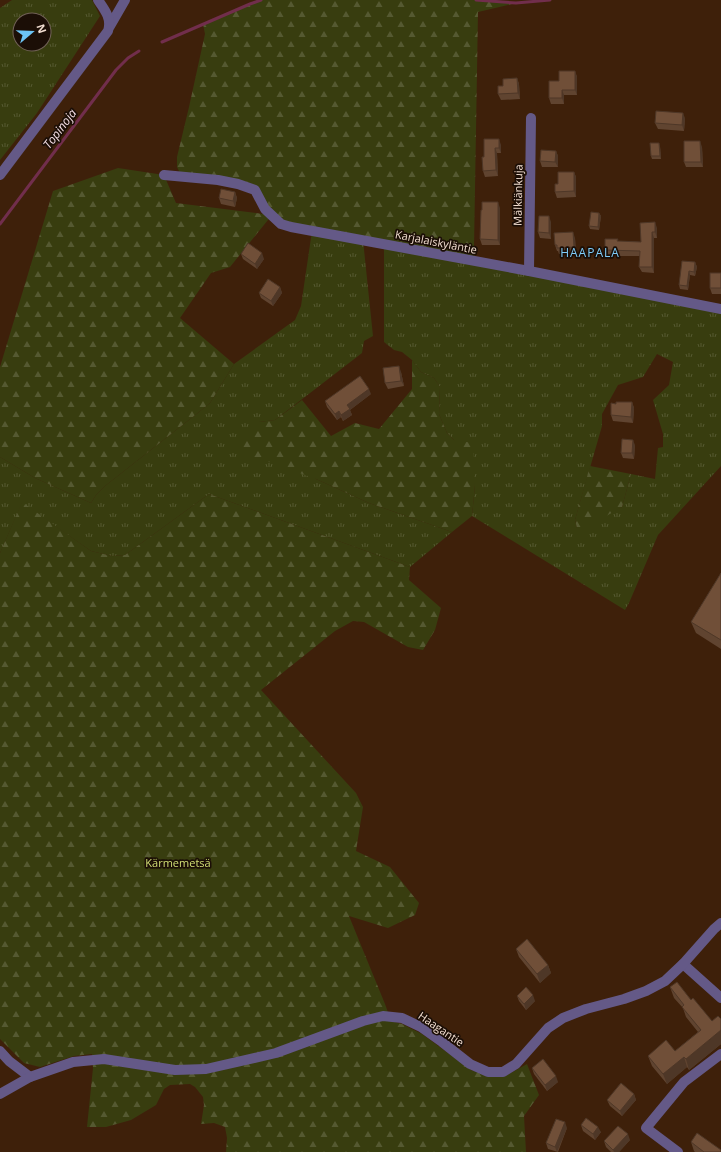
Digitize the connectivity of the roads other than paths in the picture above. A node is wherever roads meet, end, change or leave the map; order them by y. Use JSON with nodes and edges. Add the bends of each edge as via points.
{"nodes":[{"id":1,"x":125,"y":0,"type":"edge"},
{"id":2,"x":101,"y":4,"type":"edge"},
{"id":3,"x":110,"y":26,"type":"junction"},
{"id":4,"x":531,"y":118,"type":"dead end"},
{"id":5,"x":164,"y":175,"type":"dead end"},
{"id":6,"x":0,"y":176,"type":"edge"},
{"id":7,"x":529,"y":271,"type":"junction"},
{"id":8,"x":721,"y":309,"type":"edge"},
{"id":9,"x":719,"y":929,"type":"edge"},
{"id":10,"x":683,"y":964,"type":"junction"},
{"id":11,"x":721,"y":998,"type":"edge"},
{"id":12,"x":0,"y":1051,"type":"edge"},
{"id":13,"x":721,"y":1054,"type":"edge"},
{"id":14,"x":30,"y":1077,"type":"junction"},
{"id":15,"x":0,"y":1094,"type":"edge"},
{"id":16,"x":678,"y":1152,"type":"edge"}],
"edges":[{"from":1,"to":3,"type":"street"},
{"from":2,"to":3,"type":"street","via":[[108,14]]},
{"from":3,"to":6,"type":"street"},
{"from":4,"to":7,"type":"street","name":"Mälkiänkuja"},
{"from":5,"to":7,"type":"street","name":"Karjalaiskyläntie","via":[[218,180],[255,190],[265,209],[281,224],[292,227]]},
{"from":7,"to":8,"type":"street","name":"Karjalaiskyläntie"},
{"from":9,"to":10,"type":"street","name":"Haagantie"},
{"from":10,"to":11,"type":"street"},
{"from":10,"to":14,"type":"street","name":"Haagantie","via":[[665,981],[646,992],[563,1018],[548,1028],[516,1064],[503,1072],[488,1072],[470,1064],[421,1027],[402,1018],[383,1016],[276,1053],[206,1069],[175,1070],[104,1058],[73,1062]]},
{"from":12,"to":14,"type":"street"},
{"from":13,"to":16,"type":"street","via":[[684,1082],[646,1128]]},
{"from":14,"to":15,"type":"street","name":"Haagantie"}]}
